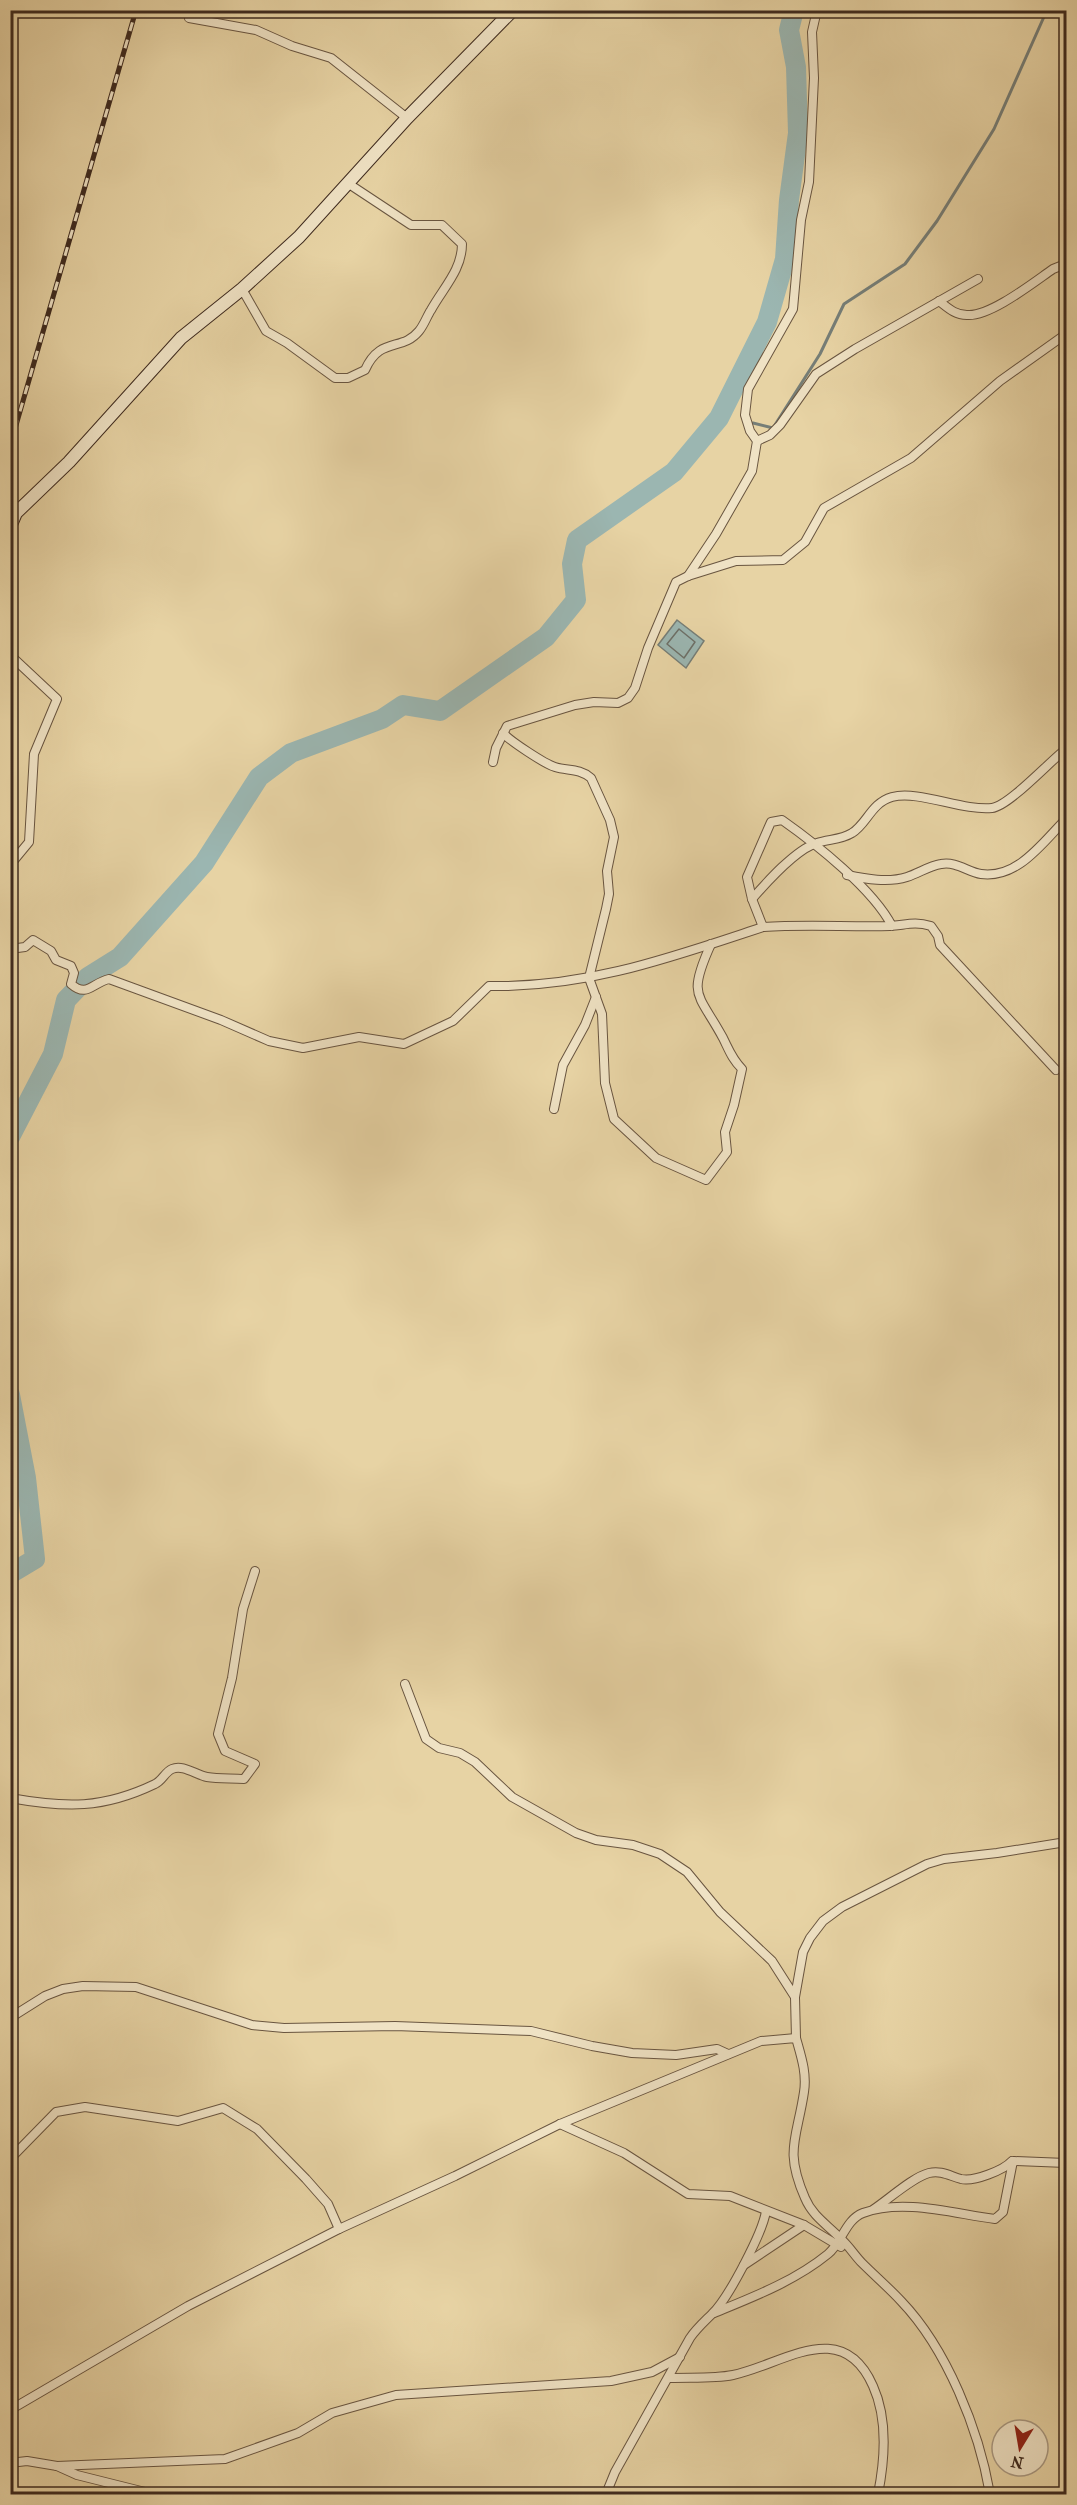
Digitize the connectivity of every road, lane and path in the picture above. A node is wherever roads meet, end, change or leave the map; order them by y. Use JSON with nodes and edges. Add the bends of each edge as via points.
{"nodes":[{"id":1,"x":513,"y":10,"type":"edge"},
{"id":2,"x":817,"y":10,"type":"edge"},
{"id":3,"x":189,"y":18,"type":"dead end"},
{"id":4,"x":407,"y":118,"type":"junction"},
{"id":5,"x":349,"y":183,"type":"junction"},
{"id":6,"x":1066,"y":266,"type":"edge"},
{"id":7,"x":978,"y":279,"type":"dead end"},
{"id":8,"x":242,"y":289,"type":"junction"},
{"id":9,"x":939,"y":301,"type":"junction"},
{"id":10,"x":1066,"y":334,"type":"edge"},
{"id":11,"x":758,"y":441,"type":"junction"},
{"id":12,"x":10,"y":527,"type":"edge"},
{"id":13,"x":688,"y":576,"type":"junction"},
{"id":14,"x":10,"y":655,"type":"edge"},
{"id":15,"x":503,"y":733,"type":"junction"},
{"id":16,"x":1066,"y":749,"type":"edge"},
{"id":17,"x":493,"y":762,"type":"dead end"},
{"id":18,"x":1066,"y":819,"type":"edge"},
{"id":19,"x":815,"y":843,"type":"junction"},
{"id":20,"x":10,"y":865,"type":"edge"},
{"id":21,"x":847,"y":874,"type":"junction"},
{"id":22,"x":752,"y":899,"type":"junction"},
{"id":23,"x":892,"y":926,"type":"junction"},
{"id":24,"x":763,"y":927,"type":"junction"},
{"id":25,"x":711,"y":944,"type":"junction"},
{"id":26,"x":10,"y":949,"type":"edge"},
{"id":27,"x":589,"y":978,"type":"junction"},
{"id":28,"x":596,"y":997,"type":"junction"},
{"id":29,"x":1056,"y":1070,"type":"dead end"},
{"id":30,"x":554,"y":1109,"type":"dead end"},
{"id":31,"x":255,"y":1571,"type":"dead end"},
{"id":32,"x":405,"y":1684,"type":"dead end"},
{"id":33,"x":10,"y":1798,"type":"edge"},
{"id":34,"x":1066,"y":1842,"type":"edge"},
{"id":35,"x":795,"y":1997,"type":"junction"},
{"id":36,"x":10,"y":2018,"type":"edge"},
{"id":37,"x":796,"y":2038,"type":"junction"},
{"id":38,"x":728,"y":2054,"type":"junction"},
{"id":39,"x":560,"y":2124,"type":"junction"},
{"id":40,"x":10,"y":2160,"type":"edge"},
{"id":41,"x":1012,"y":2161,"type":"junction"},
{"id":42,"x":1066,"y":2163,"type":"edge"},
{"id":43,"x":872,"y":2210,"type":"junction"},
{"id":44,"x":766,"y":2211,"type":"junction"},
{"id":45,"x":804,"y":2225,"type":"junction"},
{"id":46,"x":339,"y":2229,"type":"junction"},
{"id":47,"x":840,"y":2241,"type":"junction"},
{"id":48,"x":744,"y":2266,"type":"junction"},
{"id":49,"x":714,"y":2313,"type":"junction"},
{"id":50,"x":680,"y":2357,"type":"junction"},
{"id":51,"x":669,"y":2378,"type":"junction"},
{"id":52,"x":10,"y":2410,"type":"edge"},
{"id":53,"x":10,"y":2463,"type":"edge"},
{"id":54,"x":57,"y":2466,"type":"junction"},
{"id":55,"x":153,"y":2494,"type":"edge"},
{"id":56,"x":606,"y":2494,"type":"edge"},
{"id":57,"x":878,"y":2494,"type":"edge"},
{"id":58,"x":990,"y":2494,"type":"edge"}],
"edges":[{"from":1,"to":4,"type":"street"},
{"from":2,"to":11,"type":"street","via":[[812,33],[814,78],[808,182],[793,309],[748,389],[745,416]]},
{"from":3,"to":4,"type":"street","via":[[256,30],[331,58]]},
{"from":4,"to":5,"type":"street"},
{"from":5,"to":8,"type":"street","via":[[299,237]]},
{"from":5,"to":8,"type":"street","via":[[411,225],[442,225],[462,244],[458,268],[419,331],[381,348],[365,370],[348,378],[335,378],[266,331]]},
{"from":6,"to":9,"type":"street","via":[[1053,269],[998,306],[970,316],[955,313]]},
{"from":7,"to":9,"type":"street"},
{"from":8,"to":12,"type":"street","via":[[181,339],[69,462],[16,513]]},
{"from":9,"to":11,"type":"street","via":[[816,374],[780,425]]},
{"from":10,"to":13,"type":"street","via":[[1000,381],[910,458],[824,508],[805,542],[783,560],[736,561]]},
{"from":11,"to":13,"type":"street","via":[[752,471]]},
{"from":13,"to":15,"type":"street","via":[[676,582],[628,698],[618,703],[575,705],[530,717],[507,726]]},
{"from":14,"to":20,"type":"street","via":[[57,699],[34,754],[29,842]]},
{"from":15,"to":17,"type":"street"},
{"from":15,"to":27,"type":"street","via":[[554,767],[578,770],[591,778],[610,820],[614,837],[606,871],[609,894]]},
{"from":16,"to":19,"type":"street","via":[[1015,795],[993,808],[905,796],[891,798],[878,805],[853,833]]},
{"from":18,"to":21,"type":"street","via":[[1020,866],[994,875],[943,863],[906,877],[885,880]]},
{"from":19,"to":21,"type":"street"},
{"from":19,"to":22,"type":"street","via":[[775,872]]},
{"from":19,"to":22,"type":"street","via":[[782,820],[771,822],[747,877]]},
{"from":21,"to":23,"type":"street","via":[[883,910]]},
{"from":22,"to":24,"type":"street"},
{"from":23,"to":24,"type":"street"},
{"from":23,"to":29,"type":"street","via":[[917,922],[931,926],[940,945]]},
{"from":24,"to":25,"type":"street"},
{"from":25,"to":27,"type":"street","via":[[637,968]]},
{"from":25,"to":28,"type":"street","via":[[697,982],[697,996],[732,1060],[742,1069],[725,1132],[727,1152],[706,1180],[656,1158],[614,1119],[605,1083],[602,1014]]},
{"from":26,"to":27,"type":"street","via":[[25,947],[33,940],[51,951],[56,960],[71,966],[71,980],[84,991],[109,979],[269,1041],[303,1047],[359,1037],[404,1044],[453,1021],[489,986],[529,987]]},
{"from":27,"to":28,"type":"street"},
{"from":28,"to":30,"type":"street","via":[[563,1065]]},
{"from":31,"to":33,"type":"street","via":[[243,1609],[218,1734],[225,1751],[255,1764],[244,1779],[206,1777],[180,1768],[171,1769],[158,1783],[125,1797],[86,1806]]},
{"from":32,"to":35,"type":"street","via":[[426,1738],[439,1748],[475,1762],[512,1797],[576,1833],[660,1854],[687,1872],[720,1912],[772,1960]]},
{"from":34,"to":35,"type":"street","via":[[944,1858],[842,1907],[823,1921],[810,1938],[803,1952]]},
{"from":35,"to":37,"type":"street"},
{"from":36,"to":38,"type":"street","via":[[63,1989],[136,1987],[252,2025],[531,2031],[632,2053],[676,2055],[717,2049]]},
{"from":37,"to":38,"type":"street","via":[[761,2041]]},
{"from":37,"to":47,"type":"street","via":[[805,2070],[794,2135],[796,2173],[806,2201]]},
{"from":38,"to":39,"type":"street"},
{"from":39,"to":44,"type":"street","via":[[624,2153],[688,2194],[730,2196]]},
{"from":39,"to":46,"type":"street"},
{"from":40,"to":46,"type":"street","via":[[56,2112],[85,2107],[178,2121],[223,2108],[257,2129],[306,2179],[328,2204]]},
{"from":41,"to":42,"type":"street"},
{"from":41,"to":43,"type":"street","via":[[1005,2169],[975,2179],[928,2173]]},
{"from":41,"to":43,"type":"street","via":[[1004,2212],[995,2219],[916,2208]]},
{"from":43,"to":47,"type":"street","via":[[860,2214]]},
{"from":44,"to":45,"type":"street"},
{"from":44,"to":48,"type":"street"},
{"from":45,"to":47,"type":"street"},
{"from":45,"to":48,"type":"street"},
{"from":46,"to":52,"type":"street","via":[[188,2306]]},
{"from":47,"to":49,"type":"street","via":[[817,2263]]},
{"from":47,"to":58,"type":"street","via":[[903,2303],[932,2344],[973,2423]]},
{"from":48,"to":49,"type":"street"},
{"from":49,"to":50,"type":"street","via":[[701,2322]]},
{"from":50,"to":51,"type":"street"},
{"from":50,"to":54,"type":"street","via":[[652,2372],[611,2380],[396,2395],[332,2413],[298,2433],[225,2459]]},
{"from":51,"to":56,"type":"street"},
{"from":51,"to":57,"type":"street","via":[[730,2376],[815,2349],[837,2349],[853,2356],[866,2369],[879,2397],[884,2428]]},
{"from":53,"to":54,"type":"street","via":[[27,2461]]},
{"from":54,"to":55,"type":"street","via":[[77,2475]]}]}
